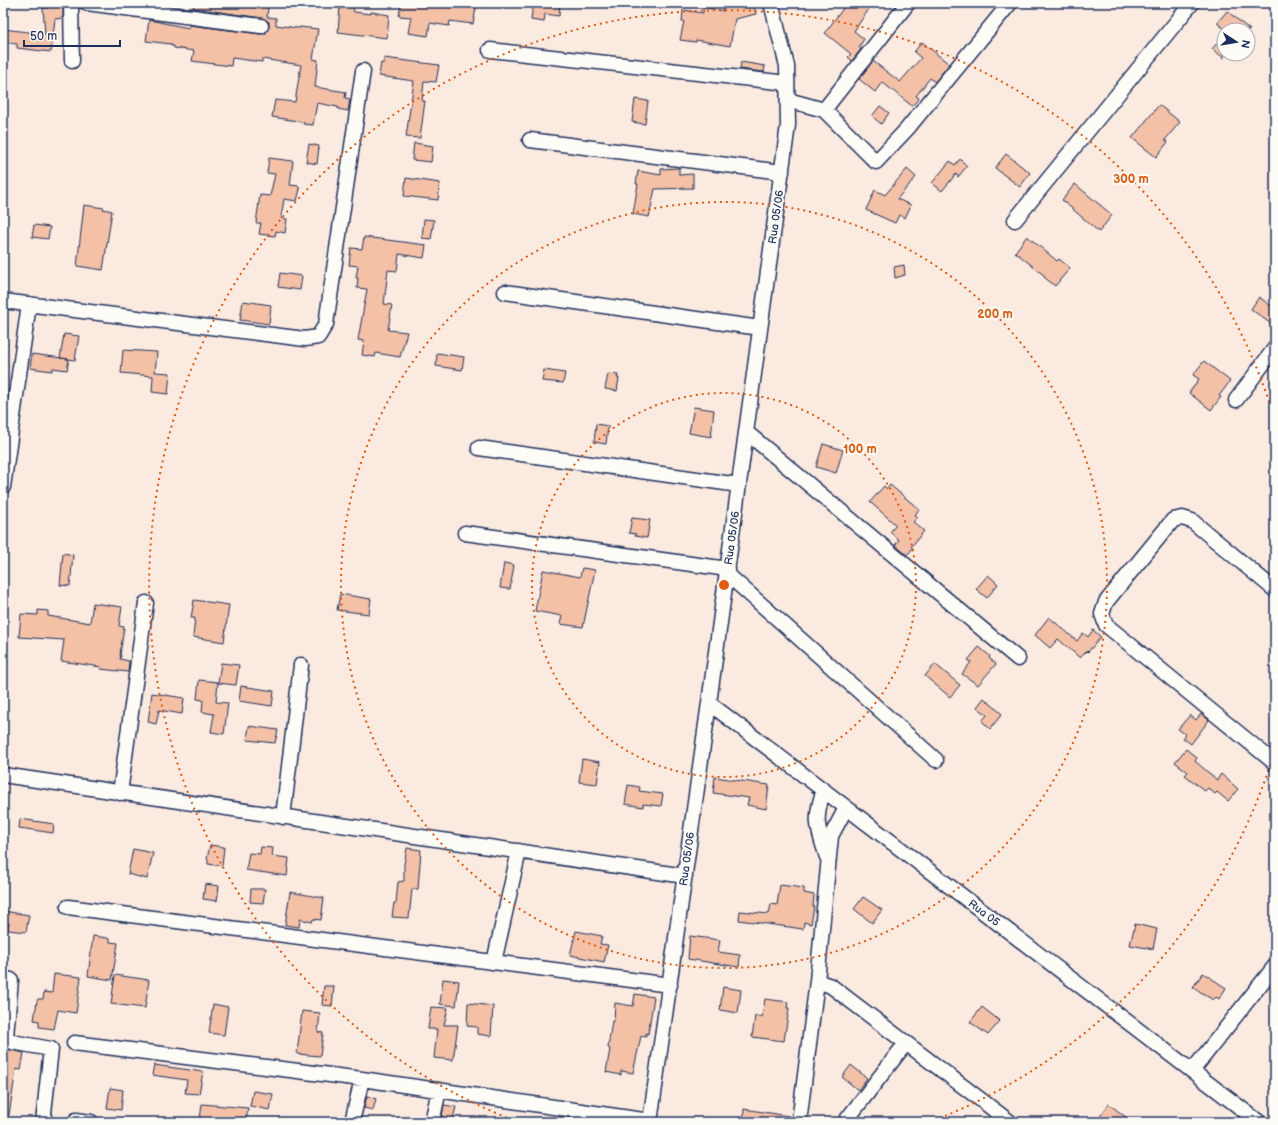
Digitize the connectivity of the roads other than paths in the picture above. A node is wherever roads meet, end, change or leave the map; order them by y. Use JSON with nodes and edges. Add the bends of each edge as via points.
{"nodes":[{"id":1,"x":72,"y":3,"type":"edge"},
{"id":2,"x":87,"y":3,"type":"edge"},
{"id":3,"x":771,"y":3,"type":"edge"},
{"id":4,"x":908,"y":3,"type":"edge"},
{"id":5,"x":1010,"y":3,"type":"edge"},
{"id":6,"x":1192,"y":3,"type":"edge"},
{"id":7,"x":261,"y":26,"type":"dead end"},
{"id":8,"x":490,"y":50,"type":"dead end"},
{"id":9,"x":72,"y":61,"type":"dead end"},
{"id":10,"x":363,"y":72,"type":"dead end"},
{"id":11,"x":787,"y":83,"type":"junction"},
{"id":12,"x":788,"y":100,"type":"junction"},
{"id":13,"x":824,"y":110,"type":"junction"},
{"id":14,"x":530,"y":140,"type":"dead end"},
{"id":15,"x":782,"y":172,"type":"junction"},
{"id":16,"x":1015,"y":220,"type":"dead end"},
{"id":17,"x":505,"y":292,"type":"dead end"},
{"id":18,"x":3,"y":301,"type":"edge"},
{"id":19,"x":29,"y":304,"type":"junction"},
{"id":20,"x":760,"y":328,"type":"junction"},
{"id":21,"x":1275,"y":348,"type":"edge"},
{"id":22,"x":1236,"y":400,"type":"dead end"},
{"id":23,"x":746,"y":432,"type":"junction"},
{"id":24,"x":479,"y":448,"type":"dead end"},
{"id":25,"x":739,"y":485,"type":"junction"},
{"id":26,"x":3,"y":487,"type":"edge"},
{"id":27,"x":465,"y":533,"type":"dead end"},
{"id":28,"x":727,"y":571,"type":"junction"},
{"id":29,"x":1275,"y":590,"type":"edge"},
{"id":30,"x":146,"y":603,"type":"dead end"},
{"id":31,"x":1018,"y":659,"type":"dead end"},
{"id":32,"x":301,"y":665,"type":"dead end"},
{"id":33,"x":709,"y":703,"type":"junction"},
{"id":34,"x":936,"y":760,"type":"dead end"},
{"id":35,"x":1275,"y":763,"type":"edge"},
{"id":36,"x":3,"y":775,"type":"edge"},
{"id":37,"x":824,"y":790,"type":"junction"},
{"id":38,"x":120,"y":793,"type":"junction"},
{"id":39,"x":846,"y":808,"type":"junction"},
{"id":40,"x":283,"y":817,"type":"junction"},
{"id":41,"x":519,"y":851,"type":"junction"},
{"id":42,"x":829,"y":862,"type":"junction"},
{"id":43,"x":685,"y":876,"type":"junction"},
{"id":44,"x":68,"y":907,"type":"dead end"},
{"id":45,"x":494,"y":962,"type":"junction"},
{"id":46,"x":1275,"y":966,"type":"edge"},
{"id":47,"x":3,"y":978,"type":"edge"},
{"id":48,"x":816,"y":981,"type":"junction"},
{"id":49,"x":670,"y":985,"type":"junction"},
{"id":50,"x":74,"y":1043,"type":"dead end"},
{"id":51,"x":906,"y":1043,"type":"junction"},
{"id":52,"x":1192,"y":1071,"type":"junction"},
{"id":53,"x":362,"y":1079,"type":"junction"},
{"id":54,"x":439,"y":1090,"type":"junction"},
{"id":55,"x":76,"y":1120,"type":"dead end"},
{"id":56,"x":43,"y":1122,"type":"edge"},
{"id":57,"x":91,"y":1122,"type":"edge"},
{"id":58,"x":352,"y":1122,"type":"edge"},
{"id":59,"x":432,"y":1122,"type":"edge"},
{"id":60,"x":650,"y":1122,"type":"edge"},
{"id":61,"x":799,"y":1122,"type":"edge"},
{"id":62,"x":845,"y":1122,"type":"edge"},
{"id":63,"x":1010,"y":1122,"type":"edge"},
{"id":64,"x":1259,"y":1122,"type":"edge"}],
"edges":[{"from":1,"to":9,"type":"street"},
{"from":2,"to":7,"type":"street"},
{"from":3,"to":11,"type":"street","name":"Rua 05/06","via":[[787,66]]},
{"from":4,"to":13,"type":"street"},
{"from":5,"to":13,"type":"street","via":[[907,129],[876,162]]},
{"from":6,"to":16,"type":"street"},
{"from":8,"to":11,"type":"street"},
{"from":10,"to":19,"type":"street","via":[[326,324],[318,337],[305,339]]},
{"from":11,"to":12,"type":"street","name":"Rua 05/06"},
{"from":12,"to":13,"type":"street"},
{"from":12,"to":15,"type":"street","name":"Rua 05/06","via":[[788,125]]},
{"from":14,"to":15,"type":"street"},
{"from":15,"to":20,"type":"street","name":"Rua 05/06"},
{"from":17,"to":20,"type":"street"},
{"from":18,"to":19,"type":"street"},
{"from":19,"to":26,"type":"street"},
{"from":20,"to":23,"type":"street","name":"Rua 05/06"},
{"from":21,"to":22,"type":"street"},
{"from":23,"to":25,"type":"street","name":"Rua 05/06"},
{"from":23,"to":31,"type":"street"},
{"from":24,"to":25,"type":"street"},
{"from":25,"to":28,"type":"street","name":"Rua 05/06"},
{"from":27,"to":28,"type":"street"},
{"from":28,"to":33,"type":"street","name":"Rua 05/06"},
{"from":28,"to":34,"type":"street"},
{"from":29,"to":35,"type":"street","via":[[1192,521],[1182,518],[1173,520],[1106,602],[1102,614],[1106,625]]},
{"from":30,"to":38,"type":"street"},
{"from":32,"to":40,"type":"street"},
{"from":33,"to":37,"type":"street","name":"Rua 05"},
{"from":33,"to":43,"type":"street","name":"Rua 05/06"},
{"from":36,"to":38,"type":"street"},
{"from":37,"to":39,"type":"street","name":"Rua 05"},
{"from":37,"to":42,"type":"street","via":[[818,804],[817,826]]},
{"from":38,"to":40,"type":"street"},
{"from":39,"to":42,"type":"street","via":[[831,836]]},
{"from":39,"to":52,"type":"street","name":"Rua 05"},
{"from":40,"to":41,"type":"street"},
{"from":41,"to":43,"type":"street"},
{"from":41,"to":45,"type":"street"},
{"from":42,"to":48,"type":"street"},
{"from":43,"to":49,"type":"street","name":"Rua 05/06"},
{"from":44,"to":45,"type":"street"},
{"from":45,"to":49,"type":"street"},
{"from":46,"to":52,"type":"street"},
{"from":47,"to":56,"type":"street","via":[[11,980],[6,1036],[12,1042],[51,1049]]},
{"from":48,"to":51,"type":"street","via":[[831,986]]},
{"from":48,"to":61,"type":"street"},
{"from":49,"to":60,"type":"street","name":"Rua 05/06"},
{"from":50,"to":53,"type":"street"},
{"from":51,"to":62,"type":"street"},
{"from":51,"to":63,"type":"street"},
{"from":52,"to":64,"type":"street","name":"Rua 05"},
{"from":53,"to":54,"type":"street"},
{"from":53,"to":58,"type":"street"},
{"from":54,"to":59,"type":"street"},
{"from":54,"to":60,"type":"street"},
{"from":55,"to":57,"type":"street"}]}
